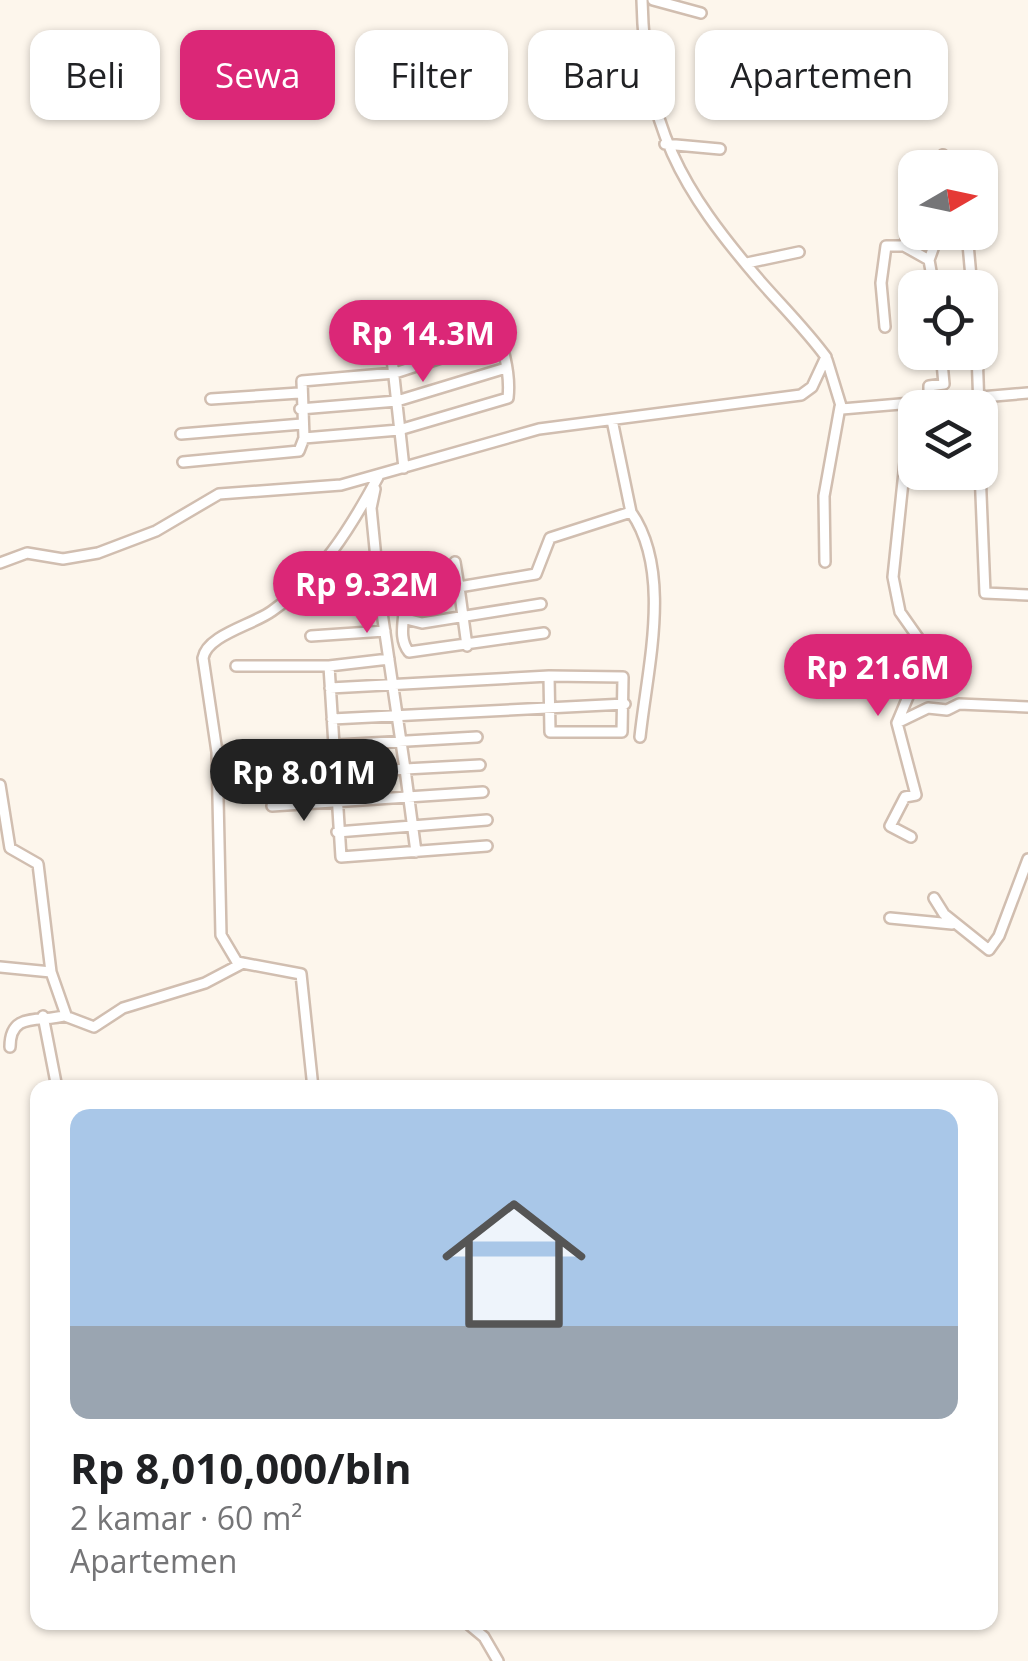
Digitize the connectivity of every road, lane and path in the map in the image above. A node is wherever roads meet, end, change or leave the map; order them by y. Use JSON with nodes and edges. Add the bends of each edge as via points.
{"nodes":[{"id":1,"x":642,"y":0,"type":"edge"},
{"id":2,"x":653,"y":0,"type":"edge"},
{"id":3,"x":702,"y":13,"type":"dead end"},
{"id":4,"x":666,"y":144,"type":"junction"},
{"id":5,"x":720,"y":149,"type":"dead end"},
{"id":6,"x":898,"y":246,"type":"edge"},
{"id":7,"x":911,"y":250,"type":"edge"},
{"id":8,"x":932,"y":250,"type":"edge"},
{"id":9,"x":799,"y":252,"type":"dead end"},
{"id":10,"x":928,"y":260,"type":"junction"},
{"id":11,"x":747,"y":263,"type":"junction"},
{"id":12,"x":930,"y":270,"type":"edge"},
{"id":13,"x":388,"y":322,"type":"dead end"},
{"id":14,"x":884,"y":327,"type":"dead end"},
{"id":15,"x":499,"y":340,"type":"junction"},
{"id":16,"x":393,"y":348,"type":"junction"},
{"id":17,"x":826,"y":357,"type":"junction"},
{"id":18,"x":506,"y":368,"type":"junction"},
{"id":19,"x":942,"y":370,"type":"edge"},
{"id":20,"x":395,"y":373,"type":"junction"},
{"id":21,"x":928,"y":390,"type":"edge"},
{"id":22,"x":1028,"y":393,"type":"edge"},
{"id":23,"x":298,"y":394,"type":"junction"},
{"id":24,"x":998,"y":399,"type":"edge"},
{"id":25,"x":211,"y":400,"type":"dead end"},
{"id":26,"x":396,"y":401,"type":"junction"},
{"id":27,"x":898,"y":406,"type":"edge"},
{"id":28,"x":840,"y":408,"type":"junction"},
{"id":29,"x":300,"y":409,"type":"junction"},
{"id":30,"x":612,"y":420,"type":"junction"},
{"id":31,"x":302,"y":424,"type":"junction"},
{"id":32,"x":399,"y":430,"type":"junction"},
{"id":33,"x":181,"y":434,"type":"dead end"},
{"id":34,"x":304,"y":438,"type":"junction"},
{"id":35,"x":183,"y":462,"type":"dead end"},
{"id":36,"x":404,"y":468,"type":"junction"},
{"id":37,"x":378,"y":477,"type":"junction"},
{"id":38,"x":903,"y":490,"type":"edge"},
{"id":39,"x":981,"y":490,"type":"edge"},
{"id":40,"x":631,"y":512,"type":"junction"},
{"id":41,"x":455,"y":562,"type":"dead end"},
{"id":42,"x":825,"y":562,"type":"dead end"},
{"id":43,"x":0,"y":563,"type":"edge"},
{"id":44,"x":459,"y":588,"type":"junction"},
{"id":45,"x":1028,"y":595,"type":"edge"},
{"id":46,"x":404,"y":596,"type":"junction"},
{"id":47,"x":380,"y":599,"type":"junction"},
{"id":48,"x":309,"y":604,"type":"dead end"},
{"id":49,"x":541,"y":604,"type":"dead end"},
{"id":50,"x":464,"y":618,"type":"junction"},
{"id":51,"x":406,"y":619,"type":"junction"},
{"id":52,"x":386,"y":631,"type":"junction"},
{"id":53,"x":544,"y":633,"type":"dead end"},
{"id":54,"x":312,"y":636,"type":"dead end"},
{"id":55,"x":467,"y":646,"type":"junction"},
{"id":56,"x":389,"y":659,"type":"junction"},
{"id":57,"x":236,"y":666,"type":"dead end"},
{"id":58,"x":329,"y":666,"type":"junction"},
{"id":59,"x":549,"y":676,"type":"junction"},
{"id":60,"x":395,"y":684,"type":"junction"},
{"id":61,"x":330,"y":688,"type":"junction"},
{"id":62,"x":625,"y":704,"type":"junction"},
{"id":63,"x":549,"y":705,"type":"junction"},
{"id":64,"x":1028,"y":707,"type":"edge"},
{"id":65,"x":398,"y":713,"type":"junction"},
{"id":66,"x":332,"y":719,"type":"junction"},
{"id":67,"x":897,"y":723,"type":"junction"},
{"id":68,"x":476,"y":737,"type":"dead end"},
{"id":69,"x":640,"y":737,"type":"dead end"},
{"id":70,"x":401,"y":742,"type":"junction"},
{"id":71,"x":334,"y":746,"type":"junction"},
{"id":72,"x":217,"y":752,"type":"junction"},
{"id":73,"x":480,"y":765,"type":"dead end"},
{"id":74,"x":405,"y":769,"type":"junction"},
{"id":75,"x":335,"y":773,"type":"junction"},
{"id":76,"x":218,"y":782,"type":"junction"},
{"id":77,"x":0,"y":784,"type":"edge"},
{"id":78,"x":483,"y":792,"type":"dead end"},
{"id":79,"x":410,"y":797,"type":"junction"},
{"id":80,"x":336,"y":804,"type":"junction"},
{"id":81,"x":272,"y":806,"type":"dead end"},
{"id":82,"x":487,"y":820,"type":"dead end"},
{"id":83,"x":414,"y":827,"type":"junction"},
{"id":84,"x":337,"y":832,"type":"junction"},
{"id":85,"x":911,"y":837,"type":"dead end"},
{"id":86,"x":487,"y":846,"type":"dead end"},
{"id":87,"x":416,"y":852,"type":"junction"},
{"id":88,"x":1028,"y":860,"type":"edge"},
{"id":89,"x":934,"y":898,"type":"dead end"},
{"id":90,"x":890,"y":918,"type":"dead end"},
{"id":91,"x":955,"y":924,"type":"junction"},
{"id":92,"x":243,"y":963,"type":"junction"},
{"id":93,"x":0,"y":966,"type":"edge"},
{"id":94,"x":51,"y":972,"type":"junction"},
{"id":95,"x":43,"y":1016,"type":"junction"},
{"id":96,"x":65,"y":1016,"type":"junction"},
{"id":97,"x":10,"y":1047,"type":"dead end"},
{"id":98,"x":56,"y":1080,"type":"edge"},
{"id":99,"x":312,"y":1080,"type":"edge"},
{"id":100,"x":476,"y":1630,"type":"edge"},
{"id":101,"x":498,"y":1661,"type":"edge"}],
"edges":[{"from":1,"to":4,"type":"street","via":[[648,72]]},
{"from":2,"to":3,"type":"street"},
{"from":4,"to":5,"type":"street"},
{"from":4,"to":11,"type":"street","via":[[700,207]]},
{"from":6,"to":14,"type":"street","via":[[886,246]]},
{"from":7,"to":10,"type":"street"},
{"from":8,"to":10,"type":"street"},
{"from":9,"to":11,"type":"street"},
{"from":10,"to":12,"type":"street"},
{"from":11,"to":17,"type":"street"},
{"from":13,"to":16,"type":"street"},
{"from":15,"to":16,"type":"street","via":[[488,316]]},
{"from":15,"to":18,"type":"street"},
{"from":15,"to":20,"type":"street"},
{"from":16,"to":20,"type":"street"},
{"from":17,"to":28,"type":"street"},
{"from":17,"to":30,"type":"street","via":[[802,395]]},
{"from":18,"to":26,"type":"street"},
{"from":18,"to":32,"type":"street","via":[[508,398]]},
{"from":19,"to":21,"type":"street","via":[[944,384]]},
{"from":20,"to":23,"type":"street","via":[[302,381]]},
{"from":20,"to":26,"type":"street"},
{"from":22,"to":24,"type":"street"},
{"from":23,"to":25,"type":"street"},
{"from":23,"to":29,"type":"street"},
{"from":26,"to":29,"type":"street"},
{"from":26,"to":32,"type":"street"},
{"from":27,"to":28,"type":"street"},
{"from":28,"to":42,"type":"street","via":[[824,496]]},
{"from":29,"to":31,"type":"street"},
{"from":30,"to":36,"type":"street","via":[[504,436]]},
{"from":30,"to":40,"type":"street"},
{"from":31,"to":33,"type":"street"},
{"from":31,"to":34,"type":"street"},
{"from":32,"to":34,"type":"street"},
{"from":32,"to":36,"type":"street"},
{"from":34,"to":35,"type":"street","via":[[300,451]]},
{"from":36,"to":37,"type":"street"},
{"from":37,"to":43,"type":"street","via":[[341,486],[219,494],[156,531],[98,554],[63,559],[27,553]]},
{"from":37,"to":47,"type":"street","via":[[371,508]]},
{"from":37,"to":72,"type":"street","via":[[313,576],[268,614],[204,652]]},
{"from":38,"to":67,"type":"street","via":[[893,577],[900,612],[919,639],[924,661]]},
{"from":39,"to":45,"type":"street","via":[[985,593]]},
{"from":40,"to":44,"type":"street","via":[[546,540],[536,574]]},
{"from":40,"to":69,"type":"street","via":[[648,551],[652,583]]},
{"from":41,"to":44,"type":"street"},
{"from":44,"to":46,"type":"street"},
{"from":44,"to":50,"type":"street"},
{"from":46,"to":47,"type":"street"},
{"from":46,"to":51,"type":"street"},
{"from":47,"to":48,"type":"street"},
{"from":47,"to":52,"type":"street"},
{"from":49,"to":50,"type":"street"},
{"from":50,"to":51,"type":"street","via":[[422,624]]},
{"from":50,"to":55,"type":"street"},
{"from":51,"to":55,"type":"street","via":[[401,634],[409,652]]},
{"from":52,"to":54,"type":"street"},
{"from":52,"to":56,"type":"street"},
{"from":53,"to":55,"type":"street"},
{"from":56,"to":58,"type":"street"},
{"from":56,"to":60,"type":"street"},
{"from":57,"to":58,"type":"street"},
{"from":58,"to":61,"type":"street"},
{"from":59,"to":60,"type":"street"},
{"from":59,"to":62,"type":"street","via":[[625,677]]},
{"from":59,"to":63,"type":"street"},
{"from":60,"to":61,"type":"street"},
{"from":60,"to":65,"type":"street"},
{"from":61,"to":66,"type":"street"},
{"from":62,"to":63,"type":"street"},
{"from":62,"to":63,"type":"street","via":[[619,734],[550,732]]},
{"from":63,"to":65,"type":"street"},
{"from":64,"to":67,"type":"street","via":[[959,704],[928,708]]},
{"from":65,"to":66,"type":"street"},
{"from":65,"to":70,"type":"street"},
{"from":66,"to":71,"type":"street"},
{"from":67,"to":85,"type":"street","via":[[916,795],[905,796],[890,826]]},
{"from":68,"to":70,"type":"street"},
{"from":70,"to":71,"type":"street"},
{"from":70,"to":74,"type":"street"},
{"from":71,"to":72,"type":"street"},
{"from":71,"to":75,"type":"street"},
{"from":72,"to":76,"type":"street"},
{"from":73,"to":74,"type":"street"},
{"from":74,"to":75,"type":"street"},
{"from":74,"to":79,"type":"street"},
{"from":75,"to":76,"type":"street"},
{"from":75,"to":80,"type":"street"},
{"from":76,"to":92,"type":"street","via":[[221,936],[232,959]]},
{"from":77,"to":94,"type":"street","via":[[10,848],[38,864]]},
{"from":78,"to":79,"type":"street"},
{"from":79,"to":80,"type":"street"},
{"from":79,"to":83,"type":"street"},
{"from":80,"to":81,"type":"street"},
{"from":80,"to":84,"type":"street"},
{"from":82,"to":83,"type":"street"},
{"from":83,"to":84,"type":"street"},
{"from":83,"to":87,"type":"street"},
{"from":84,"to":87,"type":"street","via":[[341,857]]},
{"from":86,"to":87,"type":"street"},
{"from":88,"to":91,"type":"street","via":[[988,950]]},
{"from":89,"to":91,"type":"street"},
{"from":90,"to":91,"type":"street"},
{"from":92,"to":96,"type":"street","via":[[205,983],[124,1008],[94,1027]]},
{"from":92,"to":99,"type":"street","via":[[301,974]]},
{"from":93,"to":94,"type":"street"},
{"from":94,"to":96,"type":"street"},
{"from":95,"to":96,"type":"street"},
{"from":95,"to":97,"type":"street","via":[[14,1026]]},
{"from":95,"to":98,"type":"street"},
{"from":100,"to":101,"type":"street"}]}
